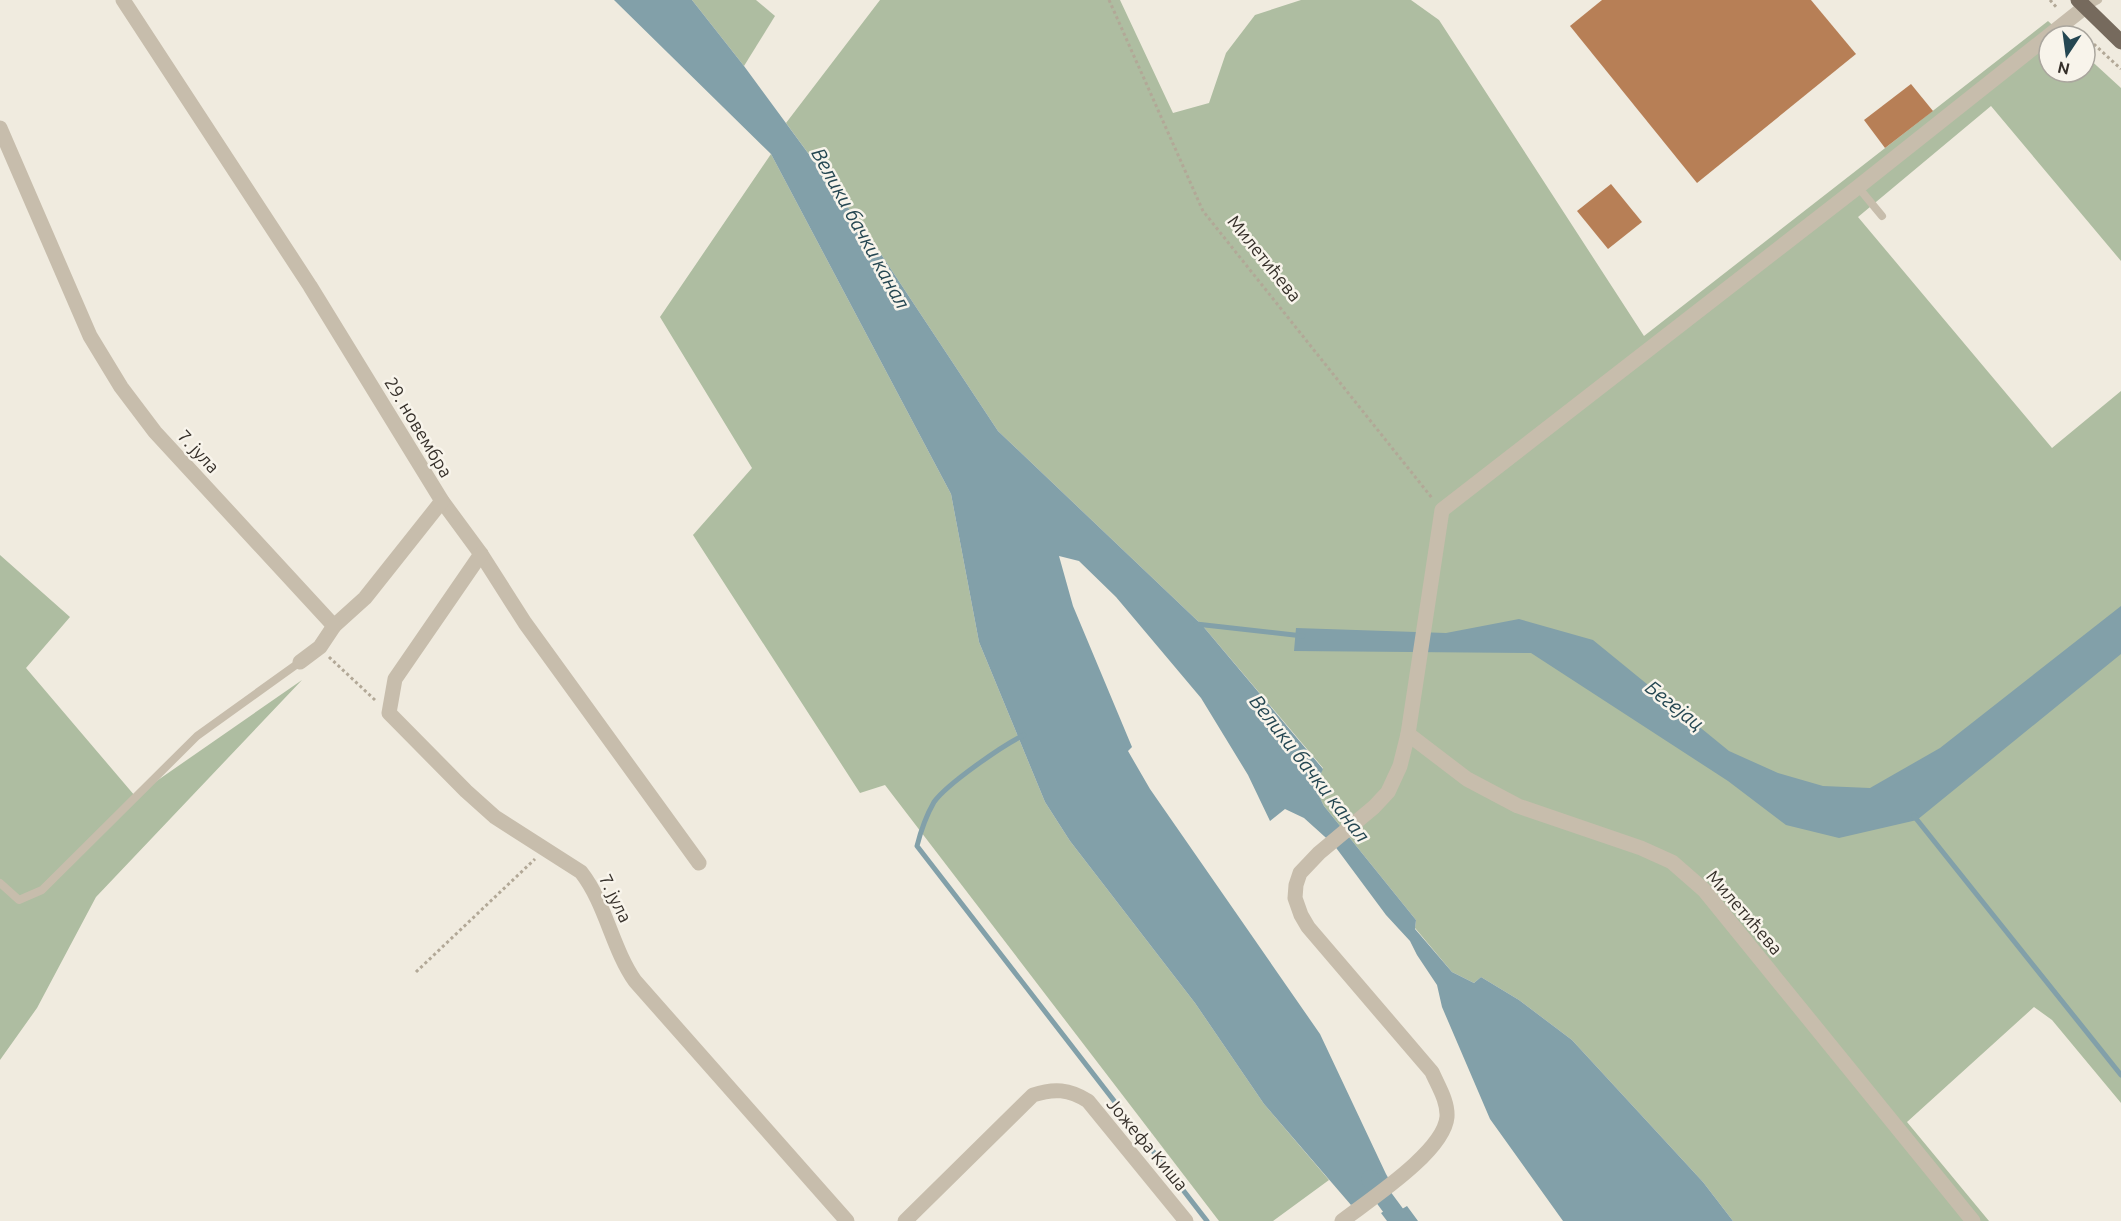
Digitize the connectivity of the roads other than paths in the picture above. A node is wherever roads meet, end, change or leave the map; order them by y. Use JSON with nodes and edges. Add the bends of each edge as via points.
{"nodes":[{"id":1,"x":123,"y":0,"type":"edge"},
{"id":2,"x":2087,"y":2,"type":"edge"},
{"id":3,"x":2121,"y":42,"type":"edge"},
{"id":4,"x":0,"y":128,"type":"edge"},
{"id":5,"x":1858,"y":187,"type":"junction"},
{"id":6,"x":1882,"y":216,"type":"dead end"},
{"id":7,"x":442,"y":501,"type":"junction"},
{"id":8,"x":481,"y":554,"type":"junction"},
{"id":9,"x":334,"y":626,"type":"junction"},
{"id":10,"x":300,"y":662,"type":"joint"},
{"id":11,"x":1408,"y":734,"type":"junction"},
{"id":12,"x":699,"y":863,"type":"dead end"},
{"id":13,"x":0,"y":883,"type":"edge"},
{"id":14,"x":847,"y":1221,"type":"edge"},
{"id":15,"x":905,"y":1221,"type":"edge"},
{"id":16,"x":1186,"y":1221,"type":"edge"},
{"id":17,"x":1342,"y":1221,"type":"edge"},
{"id":18,"x":1973,"y":1221,"type":"edge"}],
"edges":[{"from":1,"to":7,"type":"street","name":"29. новембра","via":[[310,286]]},
{"from":2,"to":3,"type":"main road"},
{"from":2,"to":5,"type":"street"},
{"from":4,"to":9,"type":"street","name":"7. јула","via":[[90,336],[121,387],[155,432]]},
{"from":5,"to":6,"type":"lane"},
{"from":5,"to":11,"type":"street","via":[[1442,510]]},
{"from":7,"to":8,"type":"street","name":"29. новембра"},
{"from":7,"to":9,"type":"street","via":[[365,598]]},
{"from":8,"to":12,"type":"street","name":"29. новембра","via":[[525,623]]},
{"from":8,"to":14,"type":"street","name":"7. јула","via":[[395,679],[389,713],[495,817],[581,872],[635,981]]},
{"from":9,"to":10,"type":"street","via":[[320,647]]},
{"from":10,"to":13,"type":"lane","via":[[197,736],[42,890],[19,900]]},
{"from":11,"to":17,"type":"street","via":[[1396,779],[1388,792],[1303,868],[1297,879],[1295,898],[1308,927],[1432,1072],[1447,1116],[1439,1139],[1423,1157]]},
{"from":11,"to":18,"type":"street","name":"Милетићева","via":[[1467,779],[1518,806],[1672,862],[1704,890]]},
{"from":15,"to":16,"type":"street","name":"Јожефа Киша","via":[[1033,1095],[1056,1089],[1088,1101]]}]}
